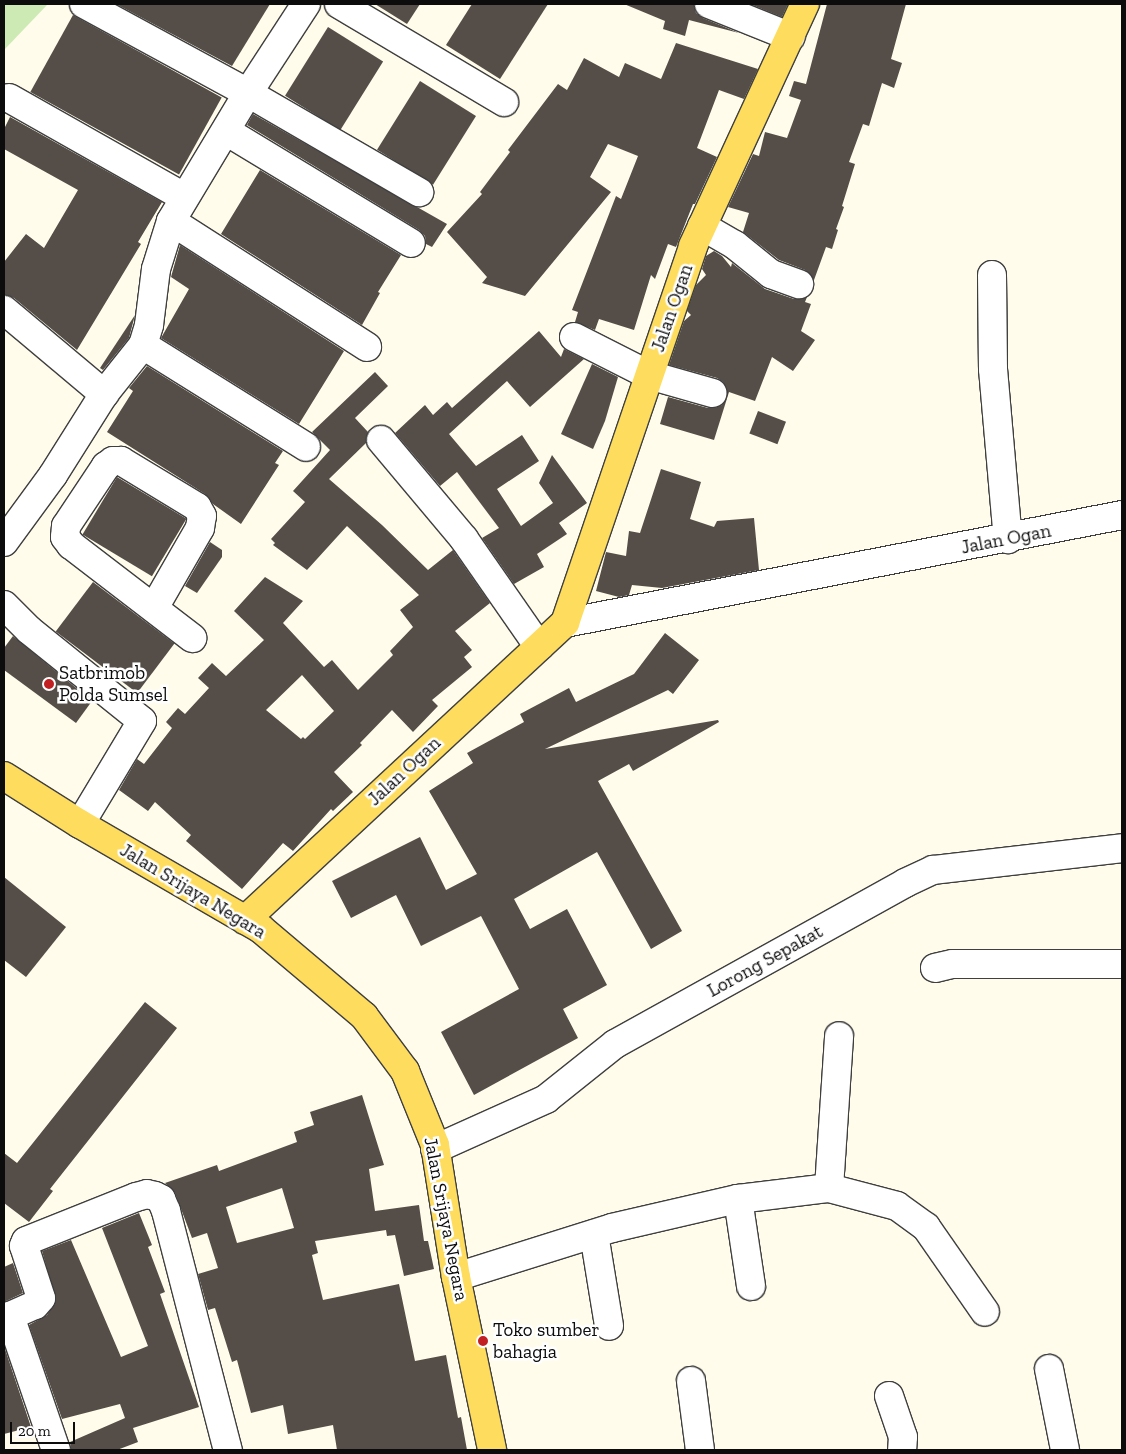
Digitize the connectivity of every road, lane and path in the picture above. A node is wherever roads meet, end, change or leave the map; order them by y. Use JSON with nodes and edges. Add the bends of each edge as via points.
{"nodes":[{"id":1,"x":84,"y":4,"type":"edge"},
{"id":2,"x":306,"y":4,"type":"edge"},
{"id":3,"x":339,"y":4,"type":"edge"},
{"id":4,"x":709,"y":4,"type":"edge"},
{"id":5,"x":805,"y":4,"type":"edge"},
{"id":6,"x":791,"y":37,"type":"junction"},
{"id":7,"x":248,"y":93,"type":"junction"},
{"id":8,"x":9,"y":98,"type":"dead end"},
{"id":9,"x":504,"y":102,"type":"dead end"},
{"id":10,"x":226,"y":131,"type":"junction"},
{"id":11,"x":419,"y":192,"type":"dead end"},
{"id":12,"x":184,"y":198,"type":"junction"},
{"id":13,"x":171,"y":221,"type":"junction"},
{"id":14,"x":702,"y":226,"type":"junction"},
{"id":15,"x":411,"y":243,"type":"dead end"},
{"id":16,"x":992,"y":274,"type":"dead end"},
{"id":17,"x":799,"y":284,"type":"dead end"},
{"id":18,"x":4,"y":310,"type":"edge"},
{"id":19,"x":574,"y":336,"type":"dead end"},
{"id":20,"x":143,"y":345,"type":"junction"},
{"id":21,"x":367,"y":346,"type":"dead end"},
{"id":22,"x":649,"y":375,"type":"junction"},
{"id":23,"x":712,"y":393,"type":"dead end"},
{"id":24,"x":104,"y":394,"type":"junction"},
{"id":25,"x":381,"y":440,"type":"dead end"},
{"id":26,"x":306,"y":447,"type":"dead end"},
{"id":27,"x":53,"y":475,"type":"junction"},
{"id":28,"x":85,"y":497,"type":"junction"},
{"id":29,"x":1122,"y":515,"type":"edge"},
{"id":30,"x":1008,"y":539,"type":"junction"},
{"id":31,"x":4,"y":542,"type":"edge"},
{"id":32,"x":4,"y":605,"type":"edge"},
{"id":33,"x":154,"y":608,"type":"junction"},
{"id":34,"x":565,"y":624,"type":"junction"},
{"id":35,"x":192,"y":638,"type":"dead end"},
{"id":36,"x":539,"y":647,"type":"junction"},
{"id":37,"x":4,"y":776,"type":"edge"},
{"id":38,"x":80,"y":824,"type":"junction"},
{"id":39,"x":1122,"y":848,"type":"edge"},
{"id":40,"x":245,"y":920,"type":"junction"},
{"id":41,"x":1122,"y":964,"type":"edge"},
{"id":42,"x":935,"y":968,"type":"dead end"},
{"id":43,"x":839,"y":1036,"type":"dead end"},
{"id":44,"x":435,"y":1149,"type":"junction"},
{"id":45,"x":829,"y":1188,"type":"junction"},
{"id":46,"x":738,"y":1199,"type":"junction"},
{"id":47,"x":594,"y":1234,"type":"junction"},
{"id":48,"x":456,"y":1277,"type":"junction"},
{"id":49,"x":751,"y":1286,"type":"dead end"},
{"id":50,"x":985,"y":1312,"type":"dead end"},
{"id":51,"x":7,"y":1317,"type":"edge"},
{"id":52,"x":610,"y":1326,"type":"dead end"},
{"id":53,"x":1049,"y":1369,"type":"dead end"},
{"id":54,"x":690,"y":1381,"type":"dead end"},
{"id":55,"x":889,"y":1396,"type":"dead end"},
{"id":56,"x":56,"y":1450,"type":"edge"},
{"id":57,"x":228,"y":1450,"type":"edge"},
{"id":58,"x":492,"y":1450,"type":"edge"},
{"id":59,"x":700,"y":1450,"type":"edge"},
{"id":60,"x":902,"y":1450,"type":"edge"},
{"id":61,"x":1065,"y":1450,"type":"edge"}],
"edges":[{"from":1,"to":7,"type":"street"},
{"from":2,"to":7,"type":"street"},
{"from":3,"to":9,"type":"street"},
{"from":4,"to":6,"type":"street"},
{"from":5,"to":6,"type":"main road","name":"Jalan Ogan"},
{"from":6,"to":14,"type":"main road","name":"Jalan Ogan"},
{"from":7,"to":10,"type":"street"},
{"from":7,"to":11,"type":"street"},
{"from":8,"to":12,"type":"street"},
{"from":10,"to":12,"type":"street"},
{"from":10,"to":15,"type":"street"},
{"from":12,"to":13,"type":"street"},
{"from":13,"to":20,"type":"street","via":[[156,269],[149,325]]},
{"from":13,"to":21,"type":"street"},
{"from":14,"to":17,"type":"street","via":[[734,245],[771,274]]},
{"from":14,"to":22,"type":"main road","name":"Jalan Ogan"},
{"from":16,"to":30,"type":"street","via":[[993,369]]},
{"from":18,"to":24,"type":"street"},
{"from":19,"to":22,"type":"street"},
{"from":20,"to":24,"type":"street"},
{"from":20,"to":26,"type":"street"},
{"from":22,"to":23,"type":"street"},
{"from":22,"to":34,"type":"main road","name":"Jalan Ogan"},
{"from":24,"to":27,"type":"street"},
{"from":25,"to":36,"type":"street","via":[[464,539]]},
{"from":27,"to":28,"type":"street"},
{"from":27,"to":31,"type":"street"},
{"from":28,"to":33,"type":"street","via":[[66,526],[65,537],[71,545]]},
{"from":28,"to":33,"type":"street","via":[[106,466],[113,461],[122,461],[196,508],[202,516],[200,528]]},
{"from":29,"to":30,"type":"street","name":"Jalan Ogan"},
{"from":30,"to":34,"type":"street","name":"Jalan Ogan"},
{"from":32,"to":38,"type":"street","via":[[29,630],[142,721]]},
{"from":33,"to":35,"type":"street"},
{"from":34,"to":36,"type":"main road","name":"Jalan Ogan"},
{"from":36,"to":40,"type":"main road","name":"Jalan Ogan"},
{"from":37,"to":38,"type":"main road","name":"Jalan Srijaya Negara"},
{"from":38,"to":40,"type":"main road","name":"Jalan Srijaya Negara"},
{"from":39,"to":44,"type":"street","name":"Lorong Sepakat","via":[[933,870],[615,1044],[546,1099]]},
{"from":40,"to":44,"type":"main road","name":"Jalan Srijaya Negara","via":[[261,929],[364,1016],[405,1071]]},
{"from":41,"to":42,"type":"street","via":[[953,964]]},
{"from":43,"to":45,"type":"street"},
{"from":44,"to":48,"type":"main road","name":"Jalan Srijaya Negara"},
{"from":45,"to":46,"type":"street"},
{"from":45,"to":50,"type":"street","via":[[897,1206],[926,1227]]},
{"from":46,"to":47,"type":"street"},
{"from":46,"to":49,"type":"street"},
{"from":47,"to":48,"type":"street"},
{"from":47,"to":52,"type":"street"},
{"from":48,"to":58,"type":"main road","name":"Jalan Srijaya Negara"},
{"from":51,"to":56,"type":"street"},
{"from":51,"to":57,"type":"street","via":[[35,1305],[41,1298],[24,1246],[26,1241],[136,1197],[147,1194],[161,1199]]},
{"from":53,"to":61,"type":"street"},
{"from":54,"to":59,"type":"street"},
{"from":55,"to":60,"type":"street","via":[[904,1437]]}]}
